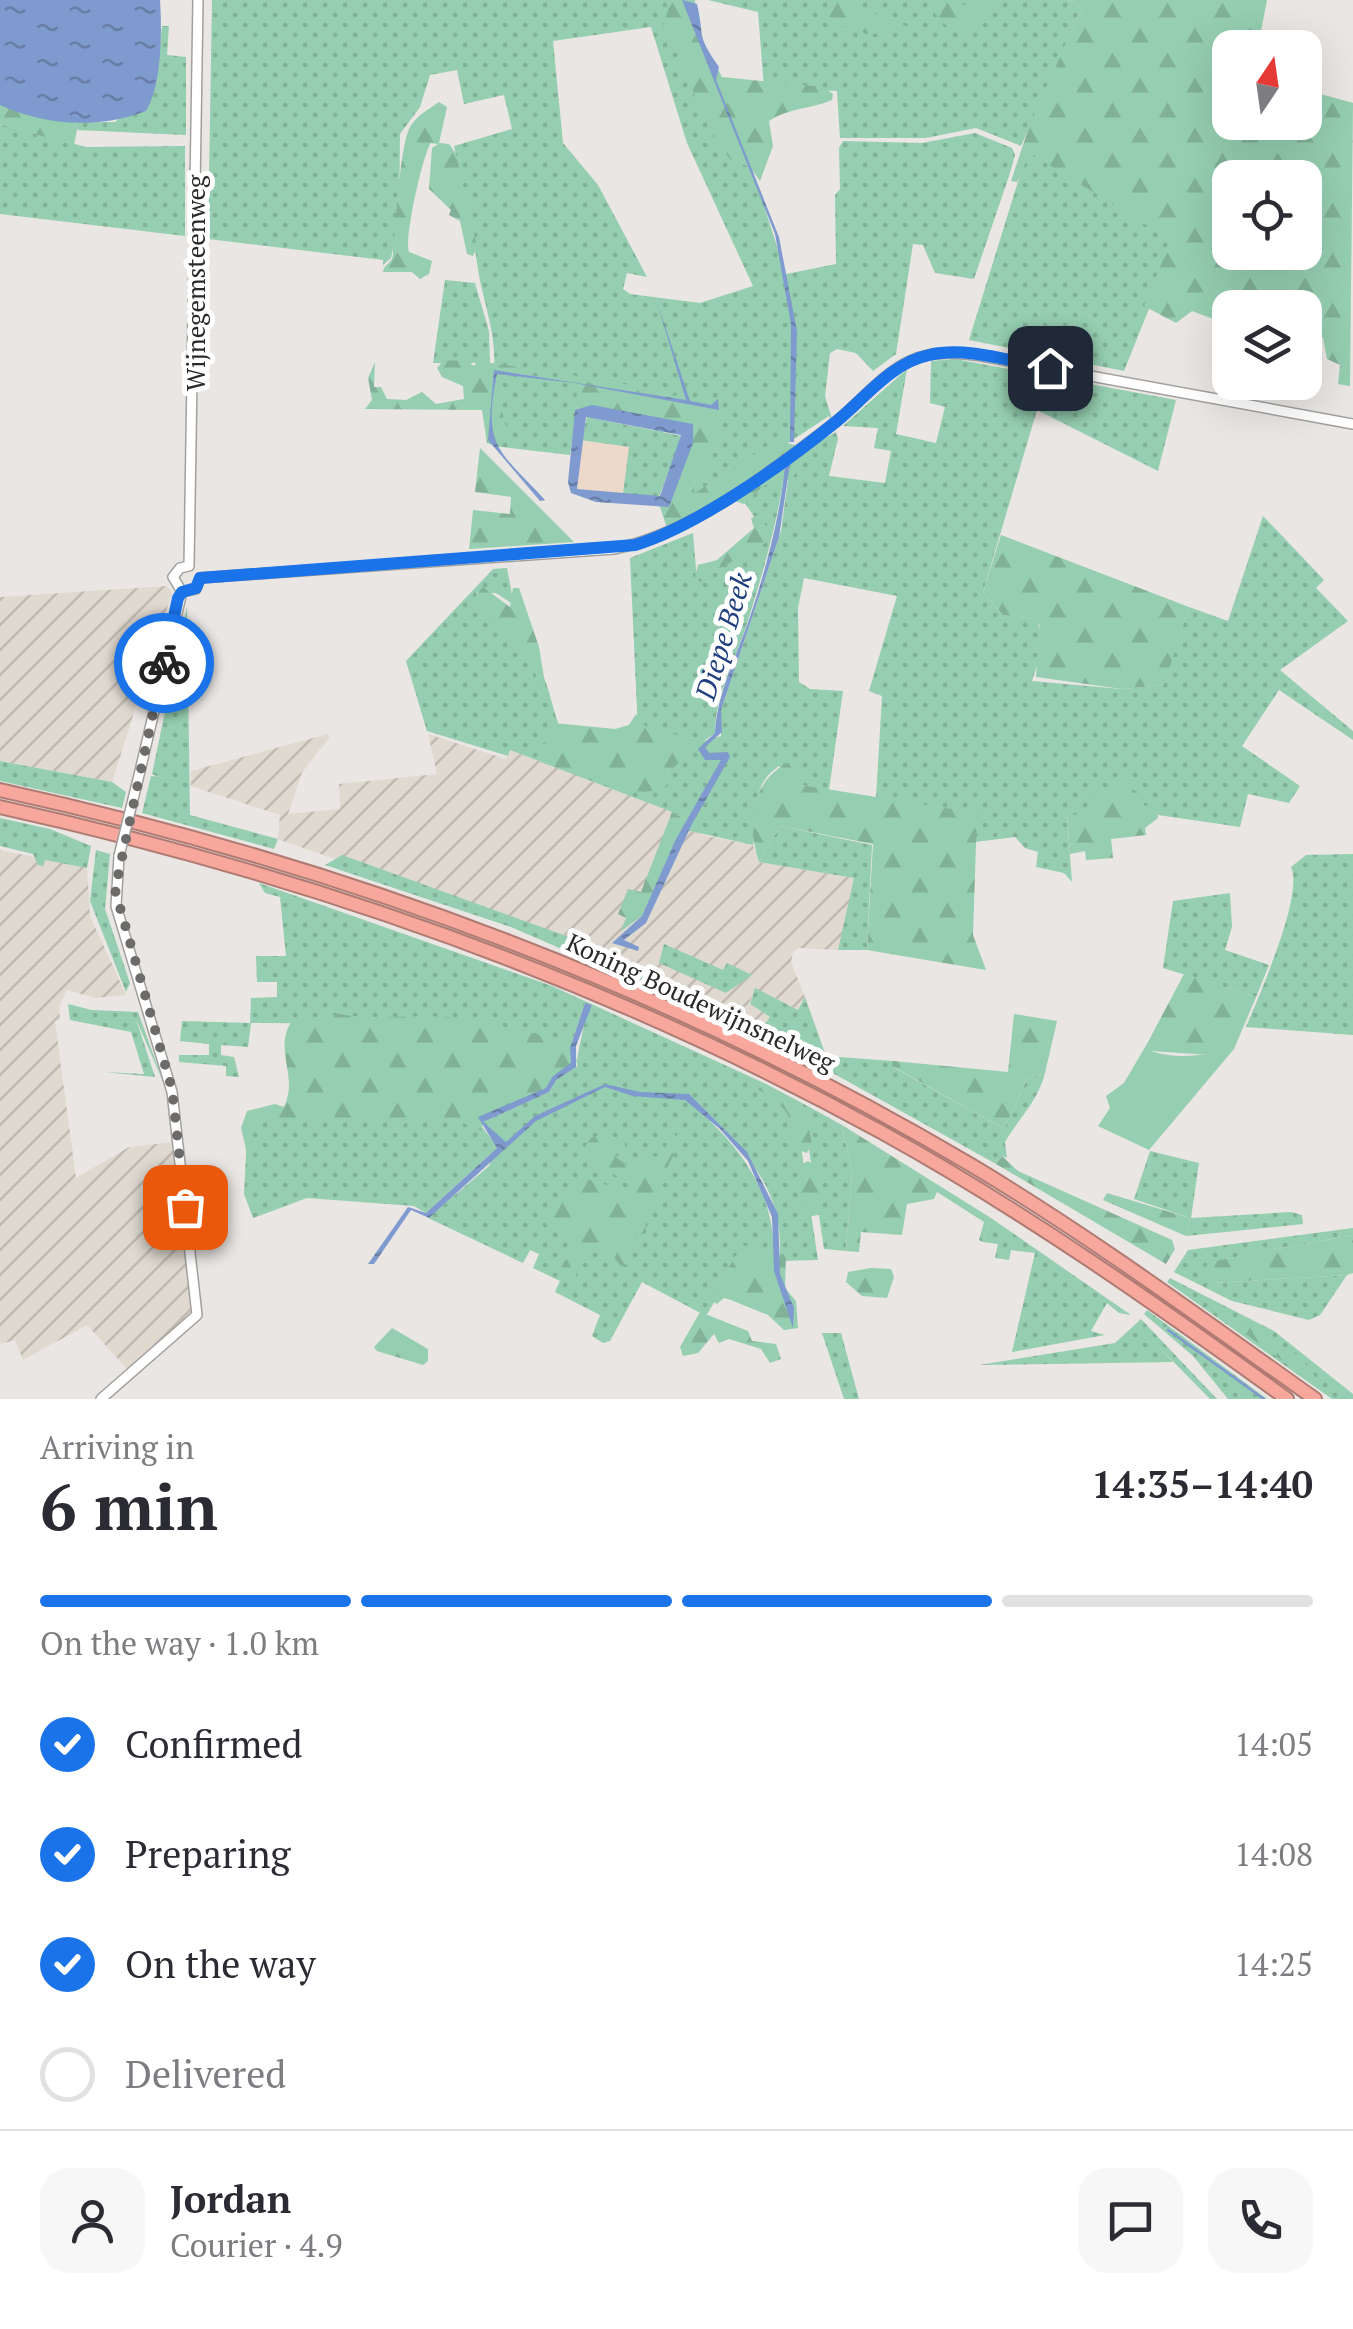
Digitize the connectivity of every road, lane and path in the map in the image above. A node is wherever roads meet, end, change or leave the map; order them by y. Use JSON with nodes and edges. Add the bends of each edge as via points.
{"nodes":[{"id":1,"x":198,"y":0,"type":"edge"},
{"id":2,"x":1353,"y":424,"type":"edge"},
{"id":3,"x":189,"y":566,"type":"junction"},
{"id":4,"x":200,"y":578,"type":"junction"},
{"id":5,"x":182,"y":592,"type":"junction"},
{"id":6,"x":0,"y":790,"type":"edge"},
{"id":7,"x":0,"y":807,"type":"edge"},
{"id":8,"x":101,"y":1399,"type":"edge"},
{"id":9,"x":1287,"y":1399,"type":"edge"},
{"id":10,"x":1315,"y":1399,"type":"edge"}],
"edges":[{"from":1,"to":3,"type":"street","name":"Wijnegemsteenweg"},
{"from":2,"to":4,"type":"street","via":[[981,356],[932,354],[900,366],[821,432],[656,539],[614,549]]},
{"from":3,"to":4,"type":"street"},
{"from":3,"to":5,"type":"street","name":"Wijnegemsteenweg","via":[[174,577]]},
{"from":4,"to":5,"type":"street","via":[[196,588]]},
{"from":5,"to":8,"type":"street","name":"Wijnegemsteenweg","bridge":true,"via":[[119,856],[116,906],[172,1089],[196,1315]]},
{"from":6,"to":10,"type":"highway","name":"Koning Boudewijnsnelweg","via":[[302,867],[644,996],[971,1165],[1098,1245]]},
{"from":7,"to":9,"type":"highway","name":"Koning Boudewijnsnelweg","via":[[296,882],[638,1011],[827,1103],[1016,1212]]}]}
